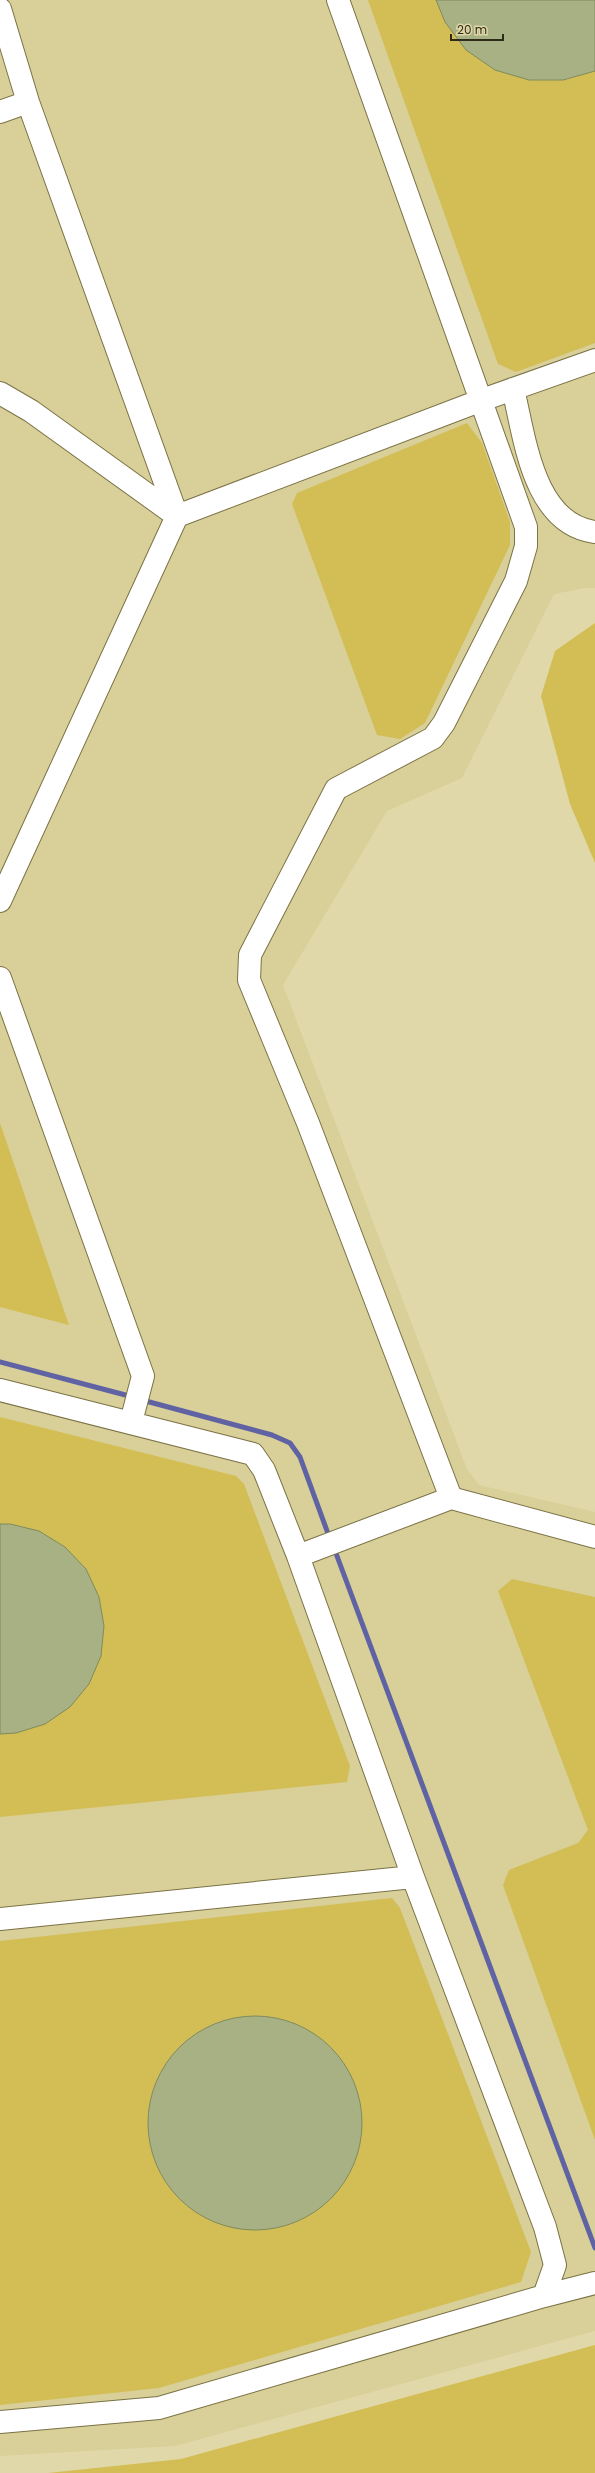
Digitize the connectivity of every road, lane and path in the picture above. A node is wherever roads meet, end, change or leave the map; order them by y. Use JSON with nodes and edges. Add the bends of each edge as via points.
{"nodes":[{"id":1,"x":338,"y":0,"type":"edge"},
{"id":2,"x":1,"y":17,"type":"edge"},
{"id":3,"x":28,"y":102,"type":"junction"},
{"id":4,"x":0,"y":112,"type":"edge"},
{"id":5,"x":595,"y":360,"type":"edge"},
{"id":6,"x":513,"y":389,"type":"junction"},
{"id":7,"x":0,"y":393,"type":"edge"},
{"id":8,"x":482,"y":400,"type":"junction"},
{"id":9,"x":177,"y":516,"type":"junction"},
{"id":10,"x":595,"y":532,"type":"edge"},
{"id":11,"x":0,"y":901,"type":"edge"},
{"id":12,"x":0,"y":978,"type":"edge"},
{"id":13,"x":0,"y":1390,"type":"edge"},
{"id":14,"x":131,"y":1422,"type":"junction"},
{"id":15,"x":452,"y":1498,"type":"junction"},
{"id":16,"x":595,"y":1537,"type":"edge"},
{"id":17,"x":298,"y":1556,"type":"junction"},
{"id":18,"x":413,"y":1877,"type":"junction"},
{"id":19,"x":0,"y":1919,"type":"edge"},
{"id":20,"x":595,"y":2283,"type":"edge"},
{"id":21,"x":544,"y":2296,"type":"junction"},
{"id":22,"x":0,"y":2422,"type":"edge"}],
"edges":[{"from":1,"to":8,"type":"lane"},
{"from":2,"to":3,"type":"lane"},
{"from":3,"to":4,"type":"lane"},
{"from":3,"to":9,"type":"lane"},
{"from":5,"to":6,"type":"lane"},
{"from":6,"to":8,"type":"lane"},
{"from":6,"to":10,"type":"lane","via":[[530,457],[543,495],[555,512],[572,523]]},
{"from":7,"to":9,"type":"lane","via":[[31,411]]},
{"from":8,"to":9,"type":"lane"},
{"from":8,"to":15,"type":"lane","via":[[526,527],[526,546],[516,581],[444,723],[433,738],[336,789],[250,955],[249,980],[308,1123]]},
{"from":9,"to":11,"type":"lane"},
{"from":12,"to":14,"type":"lane","via":[[143,1376]]},
{"from":13,"to":14,"type":"lane"},
{"from":14,"to":17,"type":"lane","via":[[253,1454],[264,1470]]},
{"from":15,"to":16,"type":"lane"},
{"from":15,"to":17,"type":"lane"},
{"from":17,"to":18,"type":"lane"},
{"from":18,"to":19,"type":"lane"},
{"from":18,"to":21,"type":"lane","via":[[545,2227],[555,2265]]},
{"from":20,"to":21,"type":"lane"},
{"from":21,"to":22,"type":"lane","via":[[159,2408]]}]}
